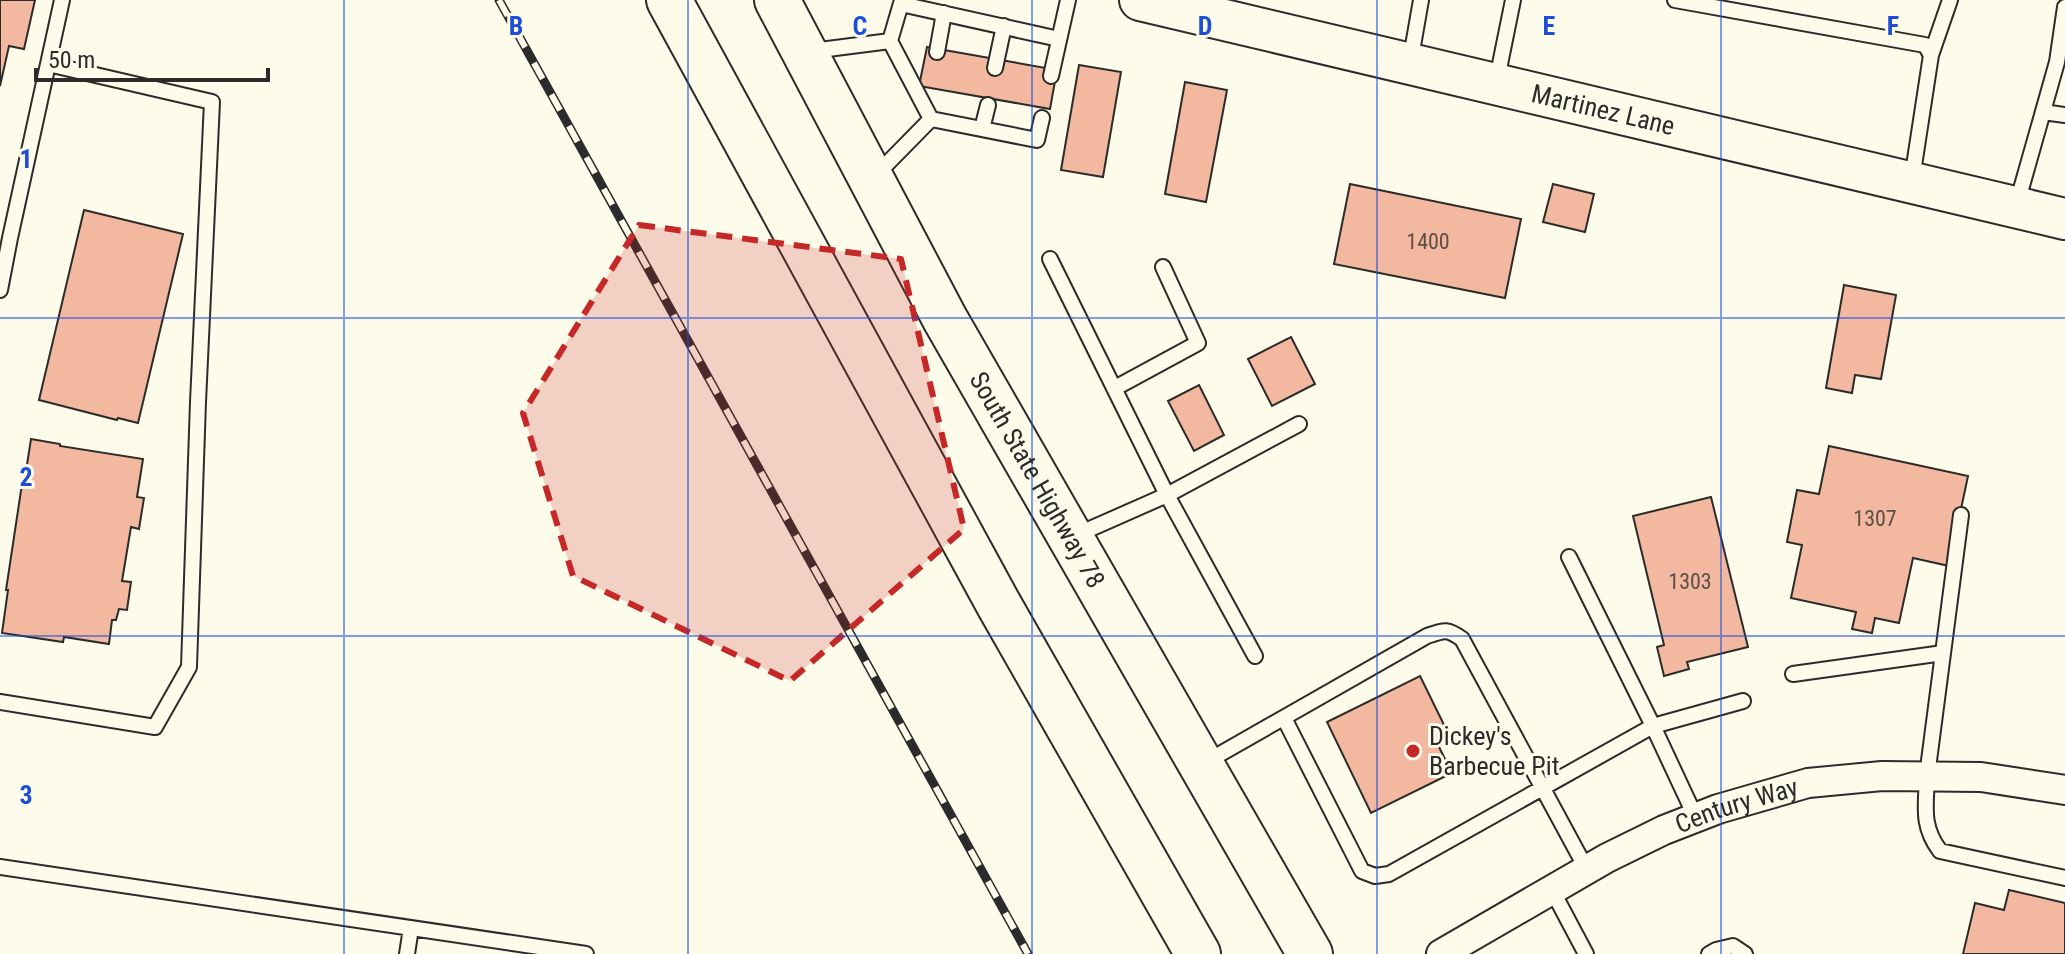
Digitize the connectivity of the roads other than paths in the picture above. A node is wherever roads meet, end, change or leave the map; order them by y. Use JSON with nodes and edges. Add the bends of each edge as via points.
{"nodes":[{"id":1,"x":62,"y":0,"type":"edge"},
{"id":2,"x":669,"y":0,"type":"edge"},
{"id":3,"x":777,"y":0,"type":"edge"},
{"id":4,"x":1068,"y":0,"type":"edge"},
{"id":5,"x":1140,"y":0,"type":"edge"},
{"id":6,"x":1421,"y":0,"type":"edge"},
{"id":7,"x":1513,"y":0,"type":"edge"},
{"id":8,"x":1675,"y":0,"type":"edge"},
{"id":9,"x":1950,"y":0,"type":"edge"},
{"id":10,"x":901,"y":2,"type":"edge"},
{"id":11,"x":2065,"y":7,"type":"edge"},
{"id":12,"x":944,"y":13,"type":"junction"},
{"id":13,"x":1004,"y":26,"type":"junction"},
{"id":14,"x":1059,"y":39,"type":"junction"},
{"id":15,"x":890,"y":41,"type":"junction"},
{"id":16,"x":805,"y":52,"type":"junction"},
{"id":17,"x":937,"y":52,"type":"dead end"},
{"id":18,"x":1931,"y":55,"type":"junction"},
{"id":19,"x":48,"y":64,"type":"junction"},
{"id":20,"x":1410,"y":64,"type":"junction"},
{"id":21,"x":995,"y":68,"type":"dead end"},
{"id":22,"x":1051,"y":76,"type":"dead end"},
{"id":23,"x":1496,"y":84,"type":"junction"},
{"id":24,"x":928,"y":105,"type":"junction"},
{"id":25,"x":988,"y":105,"type":"dead end"},
{"id":26,"x":2043,"y":112,"type":"junction"},
{"id":27,"x":2065,"y":115,"type":"edge"},
{"id":28,"x":1042,"y":118,"type":"dead end"},
{"id":29,"x":982,"y":129,"type":"junction"},
{"id":30,"x":872,"y":179,"type":"junction"},
{"id":31,"x":1912,"y":182,"type":"junction"},
{"id":32,"x":2016,"y":207,"type":"junction"},
{"id":33,"x":2065,"y":219,"type":"edge"},
{"id":34,"x":1050,"y":259,"type":"dead end"},
{"id":35,"x":1163,"y":267,"type":"dead end"},
{"id":36,"x":0,"y":290,"type":"edge"},
{"id":37,"x":1115,"y":388,"type":"junction"},
{"id":38,"x":1299,"y":424,"type":"dead end"},
{"id":39,"x":1167,"y":495,"type":"junction"},
{"id":40,"x":1961,"y":515,"type":"dead end"},
{"id":41,"x":1070,"y":537,"type":"junction"},
{"id":42,"x":1569,"y":557,"type":"dead end"},
{"id":43,"x":1943,"y":653,"type":"junction"},
{"id":44,"x":1255,"y":656,"type":"dead end"},
{"id":45,"x":1793,"y":674,"type":"dead end"},
{"id":46,"x":1743,"y":701,"type":"dead end"},
{"id":47,"x":0,"y":702,"type":"edge"},
{"id":48,"x":1284,"y":718,"type":"junction"},
{"id":49,"x":1653,"y":726,"type":"junction"},
{"id":50,"x":1201,"y":765,"type":"junction"},
{"id":51,"x":1927,"y":776,"type":"junction"},
{"id":52,"x":1544,"y":788,"type":"junction"},
{"id":53,"x":2065,"y":790,"type":"edge"},
{"id":54,"x":1696,"y":818,"type":"junction"},
{"id":55,"x":0,"y":867,"type":"edge"},
{"id":56,"x":1587,"y":870,"type":"junction"},
{"id":57,"x":2065,"y":878,"type":"edge"},
{"id":58,"x":1552,"y":890,"type":"junction"},
{"id":59,"x":411,"y":928,"type":"junction"},
{"id":60,"x":407,"y":954,"type":"edge"},
{"id":61,"x":586,"y":954,"type":"edge"},
{"id":62,"x":1198,"y":954,"type":"edge"},
{"id":63,"x":1310,"y":954,"type":"edge"},
{"id":64,"x":1441,"y":954,"type":"edge"},
{"id":65,"x":1586,"y":954,"type":"edge"},
{"id":66,"x":1709,"y":954,"type":"edge"},
{"id":67,"x":1745,"y":954,"type":"edge"}],
"edges":[{"from":1,"to":19,"type":"lane"},
{"from":2,"to":62,"type":"main road","via":[[999,605]]},
{"from":3,"to":16,"type":"main road","name":"South State Highway 78"},
{"from":4,"to":14,"type":"lane"},
{"from":5,"to":20,"type":"street","name":"Martinez Lane"},
{"from":6,"to":20,"type":"lane"},
{"from":7,"to":23,"type":"lane"},
{"from":8,"to":18,"type":"lane","via":[[1925,45]]},
{"from":9,"to":18,"type":"lane"},
{"from":10,"to":12,"type":"lane"},
{"from":10,"to":15,"type":"lane"},
{"from":11,"to":26,"type":"lane"},
{"from":12,"to":13,"type":"lane"},
{"from":12,"to":17,"type":"lane"},
{"from":13,"to":14,"type":"lane"},
{"from":13,"to":21,"type":"lane"},
{"from":14,"to":22,"type":"lane"},
{"from":15,"to":16,"type":"lane"},
{"from":15,"to":24,"type":"lane"},
{"from":16,"to":30,"type":"main road","name":"South State Highway 78"},
{"from":18,"to":31,"type":"lane"},
{"from":19,"to":36,"type":"lane"},
{"from":19,"to":47,"type":"lane","via":[[212,102],[189,667],[155,727]]},
{"from":20,"to":23,"type":"street","name":"Martinez Lane"},
{"from":23,"to":31,"type":"street","name":"Martinez Lane"},
{"from":24,"to":29,"type":"lane"},
{"from":24,"to":30,"type":"lane"},
{"from":25,"to":29,"type":"lane"},
{"from":26,"to":27,"type":"lane"},
{"from":26,"to":32,"type":"lane"},
{"from":28,"to":29,"type":"lane","via":[[1037,140]]},
{"from":30,"to":41,"type":"main road","name":"South State Highway 78"},
{"from":31,"to":32,"type":"street","name":"Martinez Lane"},
{"from":32,"to":33,"type":"street","name":"Martinez Lane"},
{"from":34,"to":37,"type":"lane"},
{"from":35,"to":37,"type":"lane","via":[[1198,343]]},
{"from":37,"to":39,"type":"lane"},
{"from":38,"to":39,"type":"lane"},
{"from":39,"to":41,"type":"lane"},
{"from":39,"to":44,"type":"lane"},
{"from":40,"to":43,"type":"lane"},
{"from":41,"to":50,"type":"main road","name":"South State Highway 78"},
{"from":42,"to":49,"type":"lane"},
{"from":43,"to":45,"type":"lane"},
{"from":43,"to":51,"type":"lane"},
{"from":46,"to":49,"type":"lane"},
{"from":48,"to":50,"type":"lane"},
{"from":48,"to":52,"type":"lane","via":[[1427,636],[1451,631],[1462,639]]},
{"from":48,"to":52,"type":"lane","via":[[1362,871],[1375,876],[1389,874]]},
{"from":49,"to":52,"type":"lane"},
{"from":49,"to":54,"type":"lane"},
{"from":50,"to":63,"type":"main road","name":"South State Highway 78"},
{"from":51,"to":53,"type":"street","name":"Century Way","via":[[1981,777]]},
{"from":51,"to":54,"type":"street","name":"Century Way","via":[[1808,783]]},
{"from":51,"to":57,"type":"lane","via":[[1925,818],[1940,851]]},
{"from":52,"to":56,"type":"lane"},
{"from":54,"to":56,"type":"street","name":"Century Way"},
{"from":55,"to":59,"type":"lane"},
{"from":56,"to":58,"type":"street","name":"Century Way"},
{"from":58,"to":64,"type":"street","name":"Century Way"},
{"from":58,"to":65,"type":"lane"},
{"from":59,"to":60,"type":"lane"},
{"from":59,"to":61,"type":"lane"},
{"from":66,"to":67,"type":"lane","via":[[1733,946]]}]}
